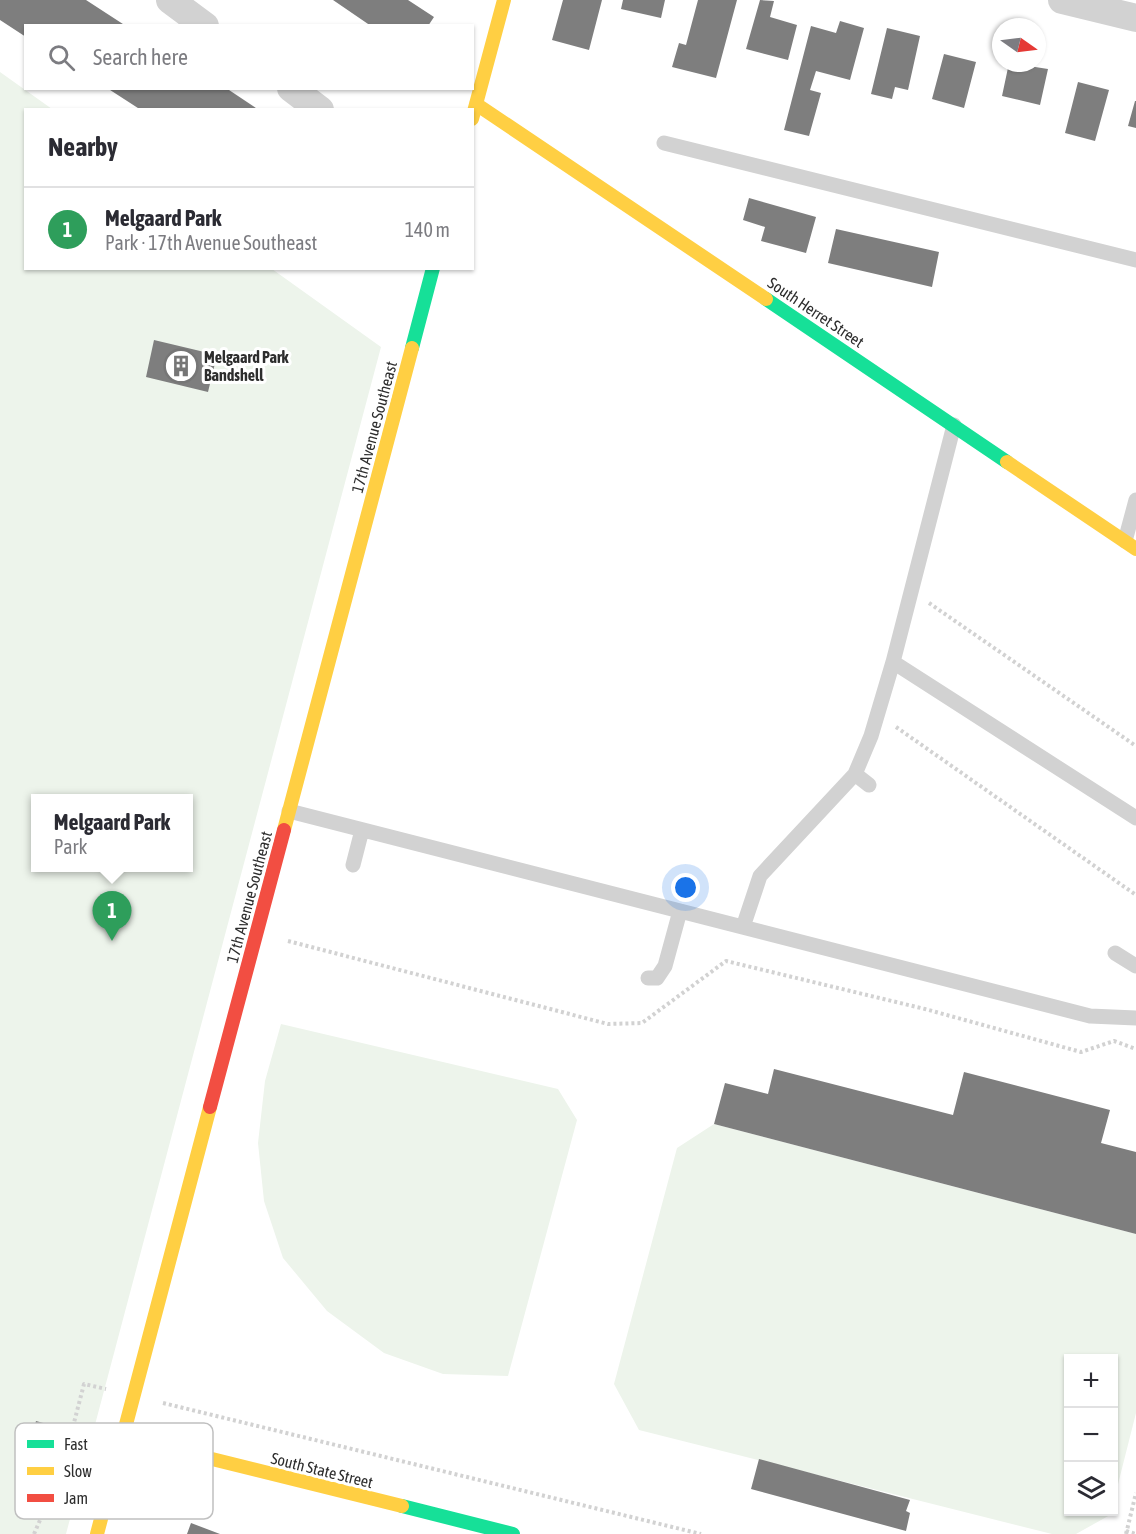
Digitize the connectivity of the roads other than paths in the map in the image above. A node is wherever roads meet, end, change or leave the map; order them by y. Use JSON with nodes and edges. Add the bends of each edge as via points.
{"nodes":[{"id":1,"x":170,"y":0,"type":"edge"},
{"id":2,"x":504,"y":0,"type":"edge"},
{"id":3,"x":1062,"y":0,"type":"edge"},
{"id":4,"x":1136,"y":18,"type":"edge"},
{"id":5,"x":202,"y":24,"type":"edge"},
{"id":6,"x":294,"y":90,"type":"edge"},
{"id":7,"x":476,"y":104,"type":"junction"},
{"id":8,"x":317,"y":108,"type":"edge"},
{"id":9,"x":474,"y":112,"type":"edge"},
{"id":10,"x":664,"y":143,"type":"dead end"},
{"id":11,"x":1136,"y":260,"type":"edge"},
{"id":12,"x":432,"y":270,"type":"edge"},
{"id":13,"x":954,"y":424,"type":"junction"},
{"id":14,"x":1136,"y":500,"type":"edge"},
{"id":15,"x":1130,"y":545,"type":"edge"},
{"id":16,"x":893,"y":662,"type":"junction"},
{"id":17,"x":855,"y":774,"type":"junction"},
{"id":18,"x":869,"y":785,"type":"dead end"},
{"id":19,"x":289,"y":811,"type":"junction"},
{"id":20,"x":1136,"y":818,"type":"edge"},
{"id":21,"x":362,"y":830,"type":"junction"},
{"id":22,"x":353,"y":865,"type":"dead end"},
{"id":23,"x":680,"y":911,"type":"junction"},
{"id":24,"x":743,"y":927,"type":"junction"},
{"id":25,"x":1115,"y":953,"type":"dead end"},
{"id":26,"x":1136,"y":966,"type":"edge"},
{"id":27,"x":648,"y":978,"type":"dead end"},
{"id":28,"x":1136,"y":1018,"type":"edge"},
{"id":29,"x":127,"y":1423,"type":"edge"},
{"id":30,"x":213,"y":1459,"type":"edge"},
{"id":31,"x":101,"y":1519,"type":"edge"},
{"id":32,"x":97,"y":1534,"type":"edge"},
{"id":33,"x":513,"y":1534,"type":"edge"}],
"edges":[{"from":1,"to":5,"type":"street"},
{"from":2,"to":7,"type":"street"},
{"from":3,"to":4,"type":"street"},
{"from":6,"to":8,"type":"street"},
{"from":7,"to":9,"type":"street"},
{"from":7,"to":13,"type":"street","name":"South Herret Street"},
{"from":10,"to":11,"type":"lane"},
{"from":12,"to":19,"type":"street","name":"17th Avenue Southeast"},
{"from":13,"to":15,"type":"street","name":"South Herret Street"},
{"from":13,"to":16,"type":"lane"},
{"from":14,"to":15,"type":"lane"},
{"from":16,"to":17,"type":"lane"},
{"from":16,"to":20,"type":"lane"},
{"from":17,"to":18,"type":"lane"},
{"from":17,"to":24,"type":"lane","via":[[760,876]]},
{"from":19,"to":21,"type":"lane"},
{"from":19,"to":29,"type":"street","name":"17th Avenue Southeast"},
{"from":21,"to":22,"type":"lane"},
{"from":21,"to":23,"type":"lane"},
{"from":23,"to":24,"type":"lane"},
{"from":23,"to":27,"type":"lane","via":[[665,966],[657,978]]},
{"from":24,"to":28,"type":"lane","via":[[1090,1016]]},
{"from":25,"to":26,"type":"lane"},
{"from":30,"to":33,"type":"street","name":"South State Street"},
{"from":31,"to":32,"type":"street","name":"17th Avenue Southeast"}]}
